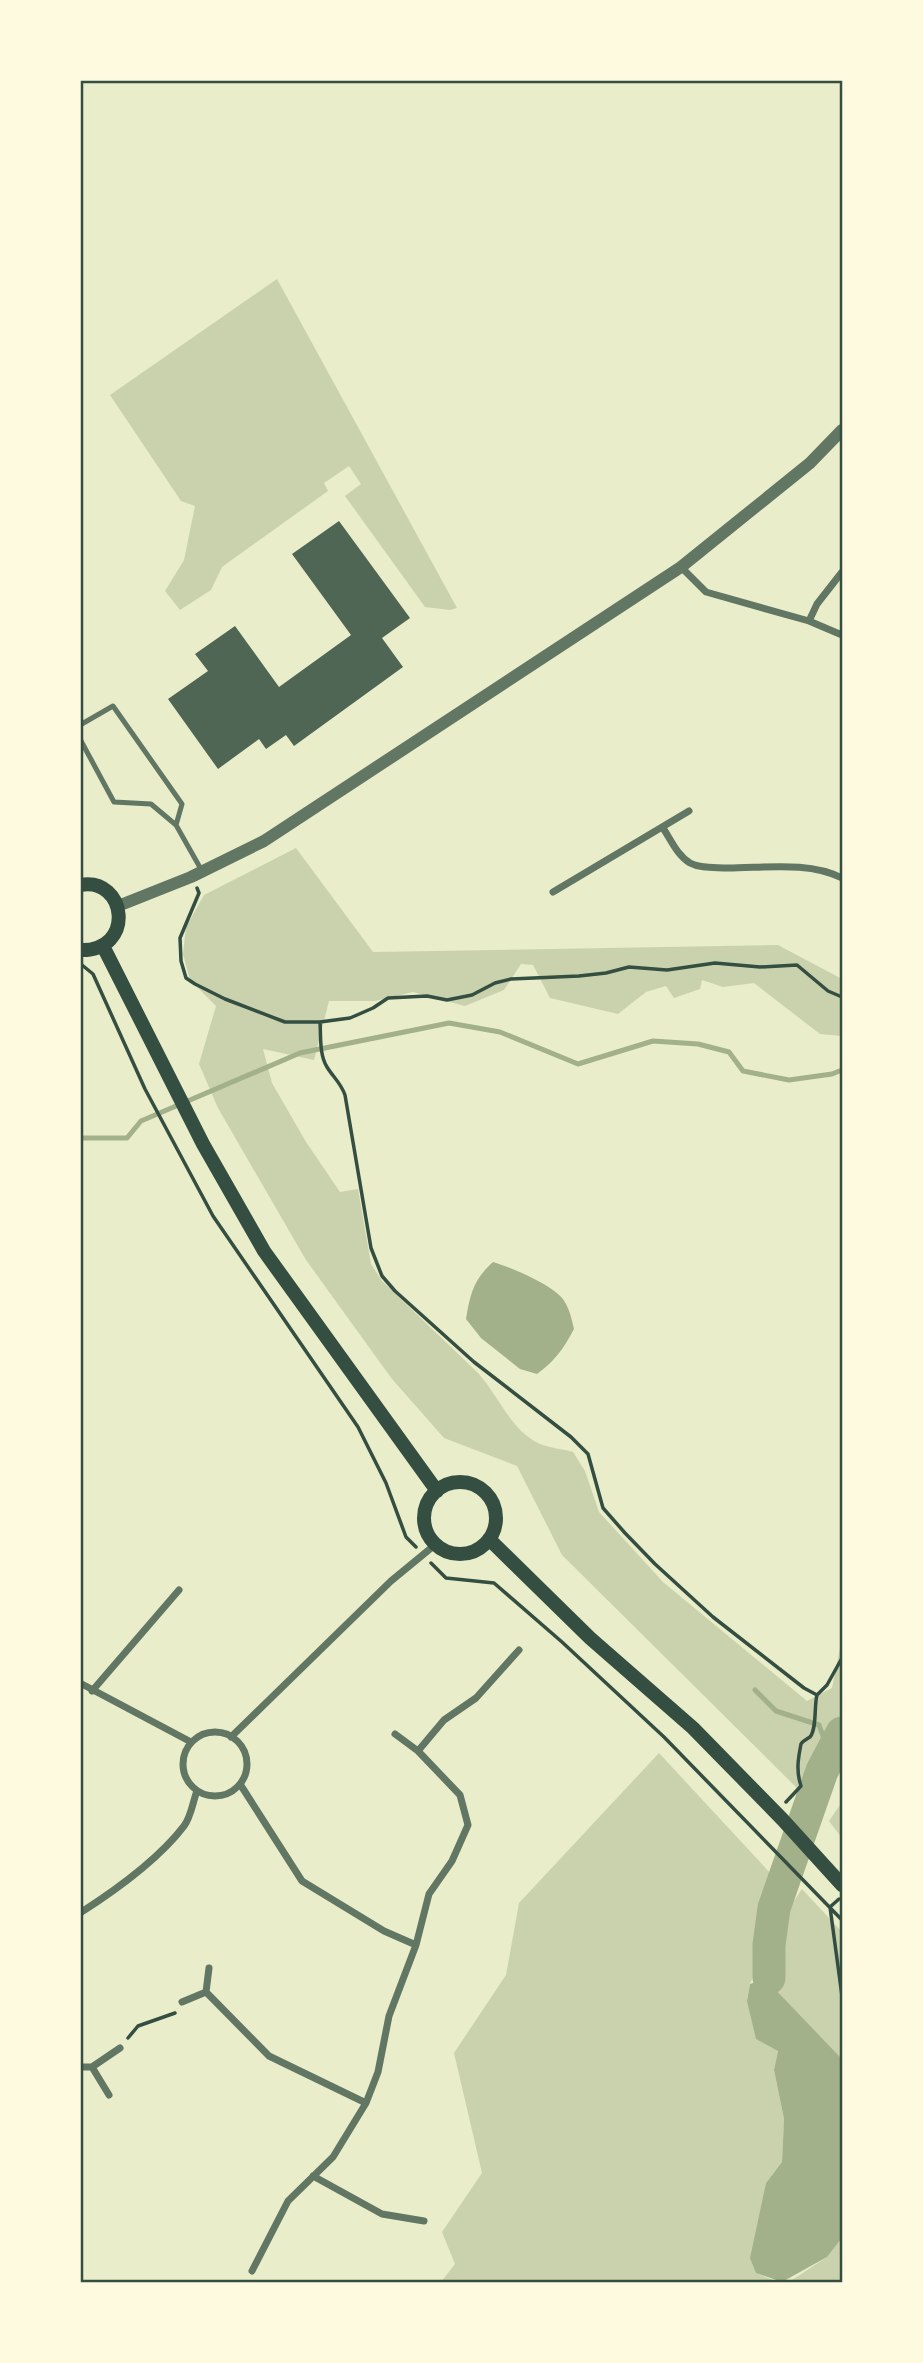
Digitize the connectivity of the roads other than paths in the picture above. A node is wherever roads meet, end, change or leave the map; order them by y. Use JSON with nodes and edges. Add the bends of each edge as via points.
{"nodes":[{"id":1,"x":842,"y":430,"type":"edge"},
{"id":2,"x":681,"y":568,"type":"junction"},
{"id":3,"x":842,"y":572,"type":"edge"},
{"id":4,"x":809,"y":621,"type":"junction"},
{"id":5,"x":842,"y":635,"type":"edge"},
{"id":6,"x":80,"y":725,"type":"edge"},
{"id":7,"x":80,"y":738,"type":"edge"},
{"id":8,"x":689,"y":811,"type":"dead end"},
{"id":9,"x":176,"y":825,"type":"junction"},
{"id":10,"x":663,"y":828,"type":"junction"},
{"id":11,"x":197,"y":874,"type":"junction"},
{"id":12,"x":842,"y":878,"type":"edge"},
{"id":13,"x":80,"y":885,"type":"edge"},
{"id":14,"x":553,"y":892,"type":"dead end"},
{"id":15,"x":118,"y":906,"type":"junction"},
{"id":16,"x":103,"y":946,"type":"junction"},
{"id":17,"x":80,"y":950,"type":"edge"},
{"id":18,"x":437,"y":1491,"type":"junction"},
{"id":19,"x":489,"y":1539,"type":"junction"},
{"id":20,"x":436,"y":1544,"type":"junction"},
{"id":21,"x":179,"y":1590,"type":"dead end"},
{"id":22,"x":519,"y":1650,"type":"dead end"},
{"id":23,"x":80,"y":1683,"type":"edge"},
{"id":24,"x":92,"y":1691,"type":"junction"},
{"id":25,"x":395,"y":1734,"type":"dead end"},
{"id":26,"x":231,"y":1737,"type":"junction"},
{"id":27,"x":191,"y":1742,"type":"junction"},
{"id":28,"x":418,"y":1751,"type":"junction"},
{"id":29,"x":240,"y":1784,"type":"junction"},
{"id":30,"x":197,"y":1791,"type":"junction"},
{"id":31,"x":842,"y":1885,"type":"edge"},
{"id":32,"x":80,"y":1913,"type":"edge"},
{"id":33,"x":416,"y":1945,"type":"junction"},
{"id":34,"x":209,"y":1968,"type":"dead end"},
{"id":35,"x":206,"y":1992,"type":"junction"},
{"id":36,"x":182,"y":2002,"type":"road end"},
{"id":37,"x":120,"y":2048,"type":"road end"},
{"id":38,"x":80,"y":2067,"type":"edge"},
{"id":39,"x":92,"y":2067,"type":"junction"},
{"id":40,"x":109,"y":2095,"type":"dead end"},
{"id":41,"x":366,"y":2103,"type":"junction"},
{"id":42,"x":313,"y":2176,"type":"junction"},
{"id":43,"x":424,"y":2221,"type":"dead end"},
{"id":44,"x":252,"y":2271,"type":"dead end"}],
"edges":[{"from":1,"to":2,"type":"street","via":[[810,463]]},
{"from":2,"to":4,"type":"street","via":[[706,592]]},
{"from":2,"to":11,"type":"street","via":[[264,841]]},
{"from":3,"to":4,"type":"street"},
{"from":4,"to":5,"type":"street"},
{"from":6,"to":9,"type":"lane","via":[[113,706],[182,804]]},
{"from":7,"to":9,"type":"lane","via":[[114,802],[151,804]]},
{"from":8,"to":10,"type":"street"},
{"from":9,"to":11,"type":"lane"},
{"from":10,"to":12,"type":"street","via":[[680,856],[692,864],[791,868]]},
{"from":10,"to":14,"type":"street"},
{"from":11,"to":15,"type":"street"},
{"from":13,"to":15,"type":"main road","via":[[100,886]]},
{"from":15,"to":16,"type":"main road","via":[[117,929]]},
{"from":16,"to":17,"type":"main road"},
{"from":16,"to":18,"type":"main road","via":[[202,1144],[264,1251]]},
{"from":18,"to":19,"type":"main road","via":[[461,1482],[485,1492],[496,1515]]},
{"from":18,"to":20,"type":"main road","via":[[424,1517]]},
{"from":19,"to":20,"type":"main road","via":[[464,1554]]},
{"from":19,"to":31,"type":"main road","via":[[590,1638],[693,1728]]},
{"from":20,"to":26,"type":"street","via":[[391,1581]]},
{"from":21,"to":24,"type":"street"},
{"from":22,"to":28,"type":"street","via":[[475,1698],[444,1720]]},
{"from":23,"to":24,"type":"street"},
{"from":24,"to":27,"type":"street"},
{"from":25,"to":28,"type":"street"},
{"from":26,"to":27,"type":"street","via":[[208,1733]]},
{"from":26,"to":29,"type":"street","via":[[246,1756],[247,1771]]},
{"from":27,"to":30,"type":"street","via":[[183,1769]]},
{"from":28,"to":33,"type":"street","via":[[460,1795],[468,1825],[452,1861],[429,1894]]},
{"from":29,"to":30,"type":"street","via":[[229,1793],[214,1796]]},
{"from":29,"to":33,"type":"street","via":[[302,1881]]},
{"from":30,"to":32,"type":"street","via":[[186,1824],[142,1868]]},
{"from":33,"to":41,"type":"street","via":[[389,2016],[378,2072]]},
{"from":34,"to":35,"type":"street"},
{"from":35,"to":36,"type":"street"},
{"from":35,"to":41,"type":"street","via":[[269,2056]]},
{"from":37,"to":39,"type":"street"},
{"from":38,"to":39,"type":"street"},
{"from":39,"to":40,"type":"street"},
{"from":41,"to":42,"type":"street","via":[[333,2157]]},
{"from":42,"to":43,"type":"street","via":[[382,2214]]},
{"from":42,"to":44,"type":"street","via":[[288,2201]]}]}
